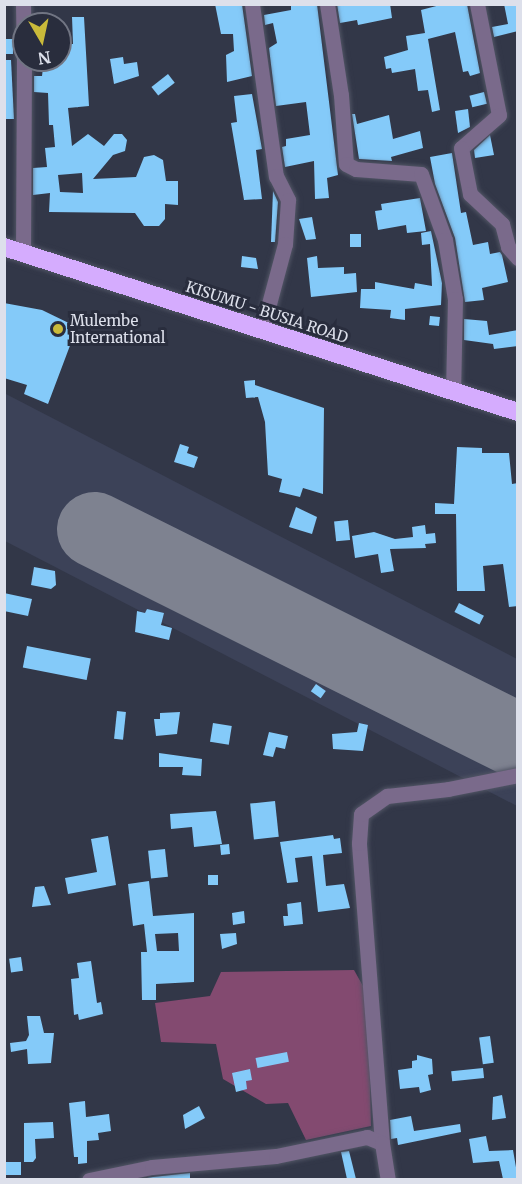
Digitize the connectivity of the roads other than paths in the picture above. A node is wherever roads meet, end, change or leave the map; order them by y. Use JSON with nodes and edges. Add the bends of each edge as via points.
{"nodes":[{"id":1,"x":252,"y":4,"type":"edge"},
{"id":2,"x":327,"y":4,"type":"edge"},
{"id":3,"x":477,"y":4,"type":"edge"},
{"id":4,"x":24,"y":72,"type":"edge"},
{"id":5,"x":4,"y":247,"type":"edge"},
{"id":6,"x":23,"y":253,"type":"junction"},
{"id":7,"x":518,"y":258,"type":"edge"},
{"id":8,"x":262,"y":330,"type":"junction"},
{"id":9,"x":453,"y":391,"type":"junction"},
{"id":10,"x":518,"y":412,"type":"edge"},
{"id":11,"x":518,"y":775,"type":"edge"},
{"id":12,"x":382,"y":1143,"type":"junction"},
{"id":13,"x":89,"y":1179,"type":"edge"},
{"id":14,"x":388,"y":1179,"type":"edge"}],
"edges":[{"from":1,"to":8,"type":"street","via":[[276,176],[288,200],[280,267]]},
{"from":2,"to":9,"type":"street","via":[[341,95],[346,165],[421,174],[446,240],[455,299]]},
{"from":3,"to":7,"type":"street","via":[[499,115],[461,148],[470,194],[502,224],[508,248]]},
{"from":4,"to":6,"type":"street"},
{"from":5,"to":6,"type":"highway","name":"KISUMU - BUSIA ROAD"},
{"from":6,"to":8,"type":"highway","name":"KISUMU - BUSIA ROAD"},
{"from":8,"to":9,"type":"highway","name":"KISUMU - BUSIA ROAD"},
{"from":9,"to":10,"type":"highway","name":"KISUMU - BUSIA ROAD"},
{"from":11,"to":12,"type":"street","via":[[387,796],[361,814],[359,843]]},
{"from":12,"to":13,"type":"street","via":[[367,1137],[276,1156],[152,1167]]},
{"from":12,"to":14,"type":"street"}]}
